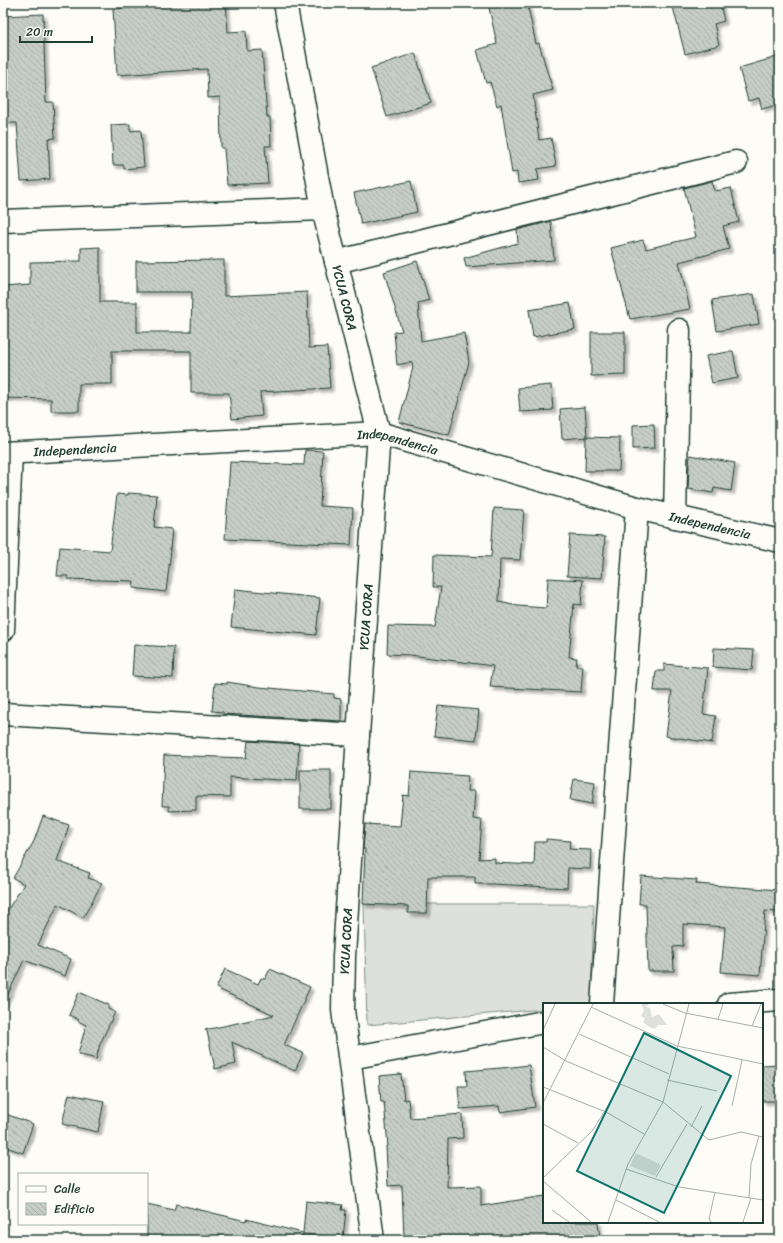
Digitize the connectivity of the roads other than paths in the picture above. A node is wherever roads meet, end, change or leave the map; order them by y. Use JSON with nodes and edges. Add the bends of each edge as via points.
{"nodes":[{"id":1,"x":285,"y":3,"type":"edge"},
{"id":2,"x":736,"y":162,"type":"dead end"},
{"id":3,"x":324,"y":209,"type":"junction"},
{"id":4,"x":3,"y":221,"type":"edge"},
{"id":5,"x":336,"y":262,"type":"junction"},
{"id":6,"x":680,"y":330,"type":"dead end"},
{"id":7,"x":379,"y":433,"type":"junction"},
{"id":8,"x":7,"y":453,"type":"edge"},
{"id":9,"x":637,"y":508,"type":"junction"},
{"id":10,"x":675,"y":517,"type":"junction"},
{"id":11,"x":780,"y":541,"type":"edge"},
{"id":12,"x":3,"y":630,"type":"edge"},
{"id":13,"x":3,"y":714,"type":"edge"},
{"id":14,"x":358,"y":735,"type":"junction"},
{"id":15,"x":780,"y":1000,"type":"edge"},
{"id":16,"x":602,"y":1003,"type":"edge"},
{"id":17,"x":742,"y":1003,"type":"edge"},
{"id":18,"x":543,"y":1022,"type":"edge"},
{"id":19,"x":350,"y":1058,"type":"junction"},
{"id":20,"x":373,"y":1240,"type":"edge"}],
"edges":[{"from":1,"to":3,"type":"street","name":"YCUA CORA"},
{"from":2,"to":5,"type":"street"},
{"from":3,"to":4,"type":"street"},
{"from":3,"to":5,"type":"street","name":"YCUA CORA"},
{"from":5,"to":7,"type":"street","name":"YCUA CORA"},
{"from":6,"to":10,"type":"street"},
{"from":7,"to":8,"type":"street","name":"Independencia"},
{"from":7,"to":9,"type":"street","name":"Independencia"},
{"from":7,"to":14,"type":"street","name":"YCUA CORA"},
{"from":8,"to":12,"type":"street"},
{"from":9,"to":10,"type":"street","name":"Independencia"},
{"from":9,"to":16,"type":"street"},
{"from":10,"to":11,"type":"street","name":"Independencia"},
{"from":13,"to":14,"type":"street"},
{"from":14,"to":19,"type":"street","name":"YCUA CORA","via":[[344,956],[343,1010]]},
{"from":15,"to":17,"type":"street"},
{"from":18,"to":19,"type":"street"},
{"from":19,"to":20,"type":"street","name":"YCUA CORA"}]}
